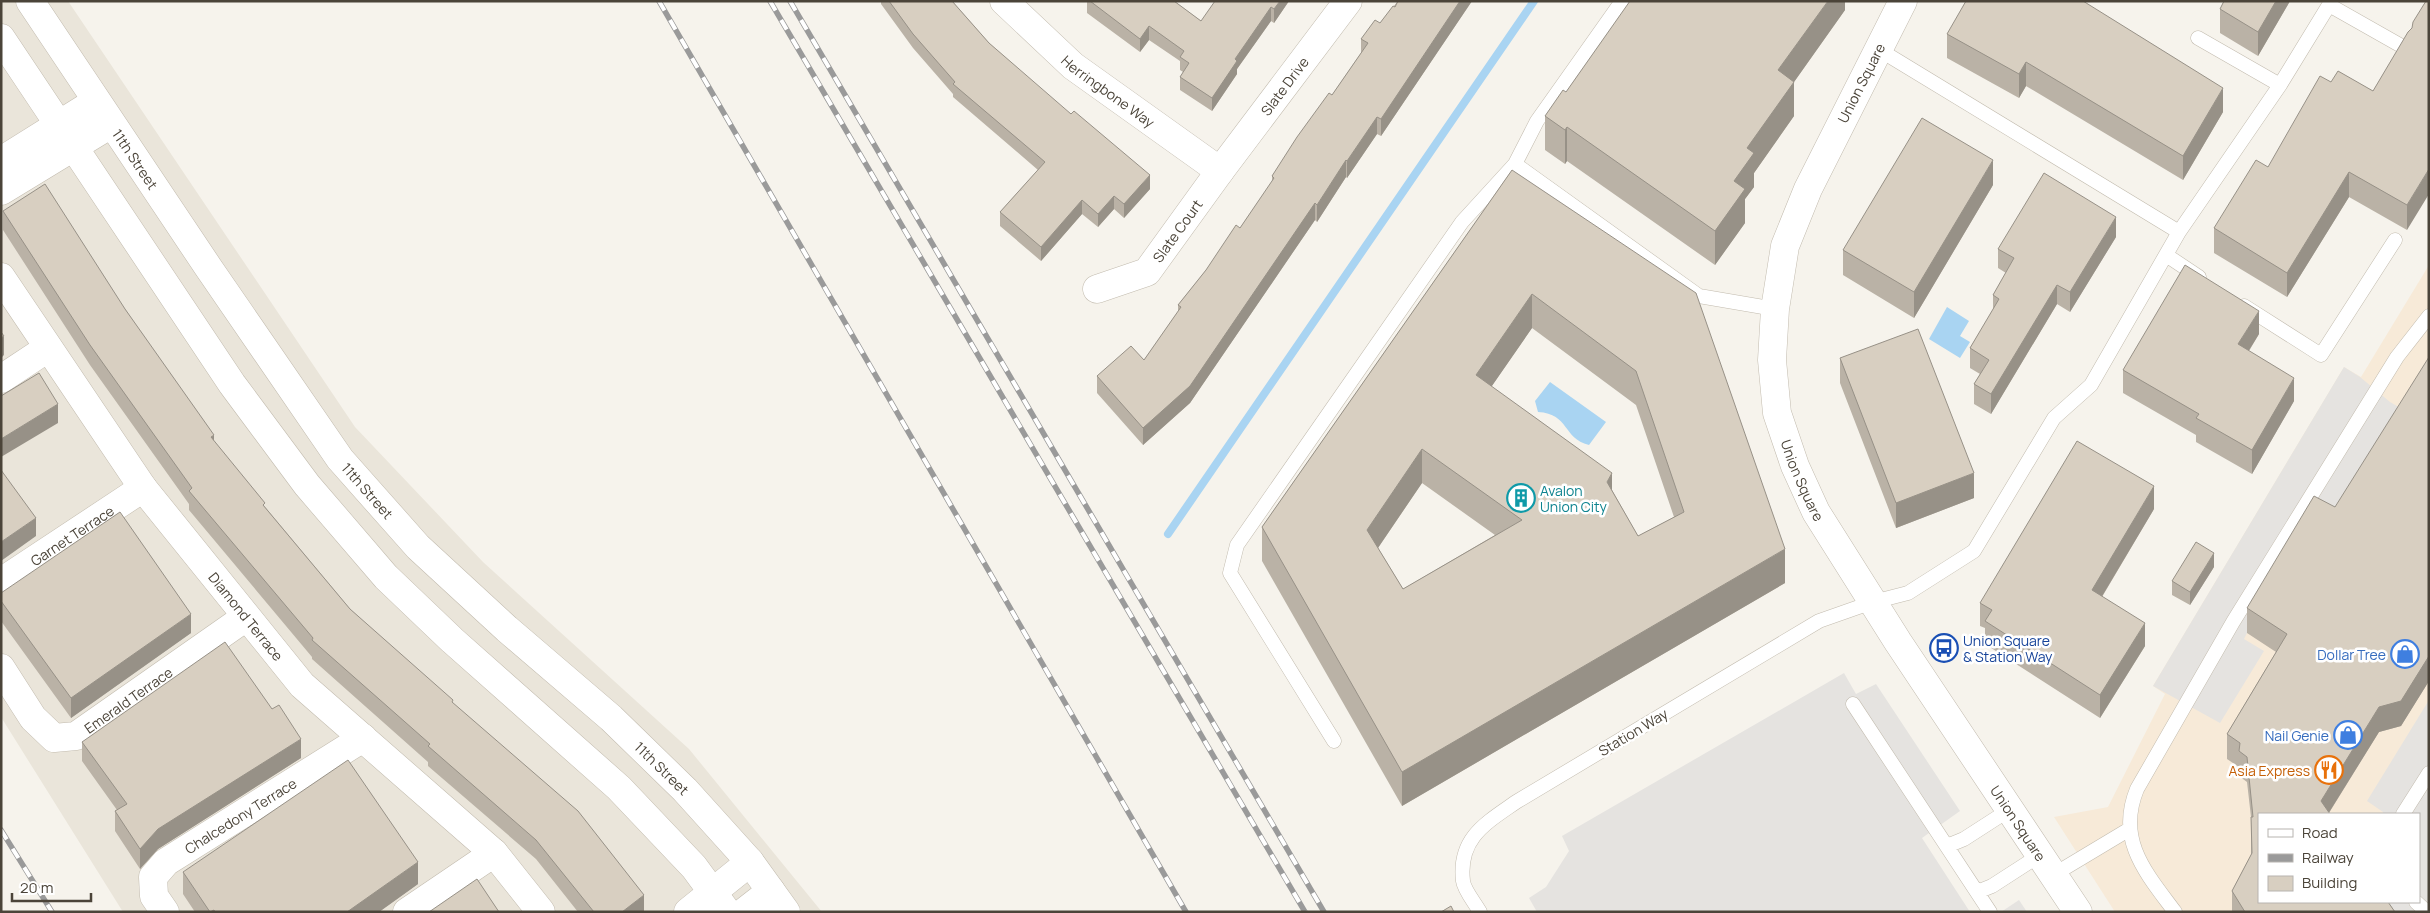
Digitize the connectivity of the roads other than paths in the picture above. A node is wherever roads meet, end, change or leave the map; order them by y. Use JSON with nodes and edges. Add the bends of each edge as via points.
{"nodes":[{"id":1,"x":30,"y":1,"type":"edge"},
{"id":2,"x":1004,"y":1,"type":"edge"},
{"id":3,"x":1348,"y":1,"type":"edge"},
{"id":4,"x":1622,"y":1,"type":"edge"},
{"id":5,"x":1903,"y":1,"type":"edge"},
{"id":6,"x":1,"y":38,"type":"edge"},
{"id":7,"x":2198,"y":38,"type":"dead end"},
{"id":8,"x":2405,"y":48,"type":"edge"},
{"id":9,"x":1878,"y":49,"type":"junction"},
{"id":10,"x":2280,"y":85,"type":"junction"},
{"id":11,"x":96,"y":102,"type":"junction"},
{"id":12,"x":111,"y":124,"type":"junction"},
{"id":13,"x":66,"y":136,"type":"junction"},
{"id":14,"x":1,"y":161,"type":"edge"},
{"id":15,"x":1515,"y":164,"type":"junction"},
{"id":16,"x":1220,"y":171,"type":"junction"},
{"id":17,"x":1,"y":191,"type":"edge"},
{"id":18,"x":2179,"y":232,"type":"junction"},
{"id":19,"x":2395,"y":240,"type":"dead end"},
{"id":20,"x":2166,"y":255,"type":"junction"},
{"id":21,"x":1,"y":276,"type":"edge"},
{"id":22,"x":2215,"y":287,"type":"edge"},
{"id":23,"x":1097,"y":288,"type":"dead end"},
{"id":24,"x":2231,"y":297,"type":"edge"},
{"id":25,"x":1775,"y":309,"type":"junction"},
{"id":26,"x":2429,"y":316,"type":"edge"},
{"id":27,"x":48,"y":348,"type":"junction"},
{"id":28,"x":1,"y":379,"type":"edge"},
{"id":29,"x":143,"y":488,"type":"junction"},
{"id":30,"x":1,"y":582,"type":"edge"},
{"id":31,"x":1873,"y":602,"type":"junction"},
{"id":32,"x":246,"y":617,"type":"junction"},
{"id":33,"x":1,"y":668,"type":"edge"},
{"id":34,"x":1853,"y":704,"type":"dead end"},
{"id":35,"x":363,"y":738,"type":"junction"},
{"id":36,"x":1334,"y":740,"type":"dead end"},
{"id":37,"x":2429,"y":772,"type":"edge"},
{"id":38,"x":2009,"y":810,"type":"junction"},
{"id":39,"x":2404,"y":813,"type":"edge"},
{"id":40,"x":2128,"y":830,"type":"junction"},
{"id":41,"x":1947,"y":846,"type":"junction"},
{"id":42,"x":494,"y":853,"type":"junction"},
{"id":43,"x":750,"y":862,"type":"junction"},
{"id":44,"x":2046,"y":865,"type":"junction"},
{"id":45,"x":1977,"y":892,"type":"junction"},
{"id":46,"x":720,"y":902,"type":"edge"},
{"id":47,"x":779,"y":902,"type":"edge"},
{"id":48,"x":2417,"y":903,"type":"edge"},
{"id":49,"x":165,"y":912,"type":"edge"},
{"id":50,"x":407,"y":912,"type":"edge"},
{"id":51,"x":541,"y":912,"type":"edge"},
{"id":52,"x":688,"y":912,"type":"edge"},
{"id":53,"x":744,"y":912,"type":"edge"},
{"id":54,"x":1480,"y":912,"type":"edge"},
{"id":55,"x":1990,"y":912,"type":"edge"},
{"id":56,"x":2078,"y":912,"type":"edge"},
{"id":57,"x":2175,"y":912,"type":"edge"},
{"id":58,"x":2427,"y":912,"type":"edge"}],
"edges":[{"from":1,"to":11,"type":"street","name":"11th Street"},
{"from":2,"to":16,"type":"street","name":"Herringbone Way","via":[[1073,66]]},
{"from":3,"to":16,"type":"street","name":"Slate Drive"},
{"from":4,"to":15,"type":"lane","via":[[1537,121]]},
{"from":5,"to":9,"type":"street","name":"Union Square"},
{"from":6,"to":13,"type":"street"},
{"from":7,"to":10,"type":"lane"},
{"from":8,"to":10,"type":"lane","name":"Station Way","via":[[2329,5]]},
{"from":9,"to":18,"type":"lane"},
{"from":9,"to":25,"type":"street","name":"Union Square","via":[[1808,188],[1785,246]]},
{"from":10,"to":18,"type":"lane","name":"Station Way"},
{"from":11,"to":12,"type":"street","name":"11th Street"},
{"from":11,"to":13,"type":"street"},
{"from":12,"to":13,"type":"street"},
{"from":12,"to":43,"type":"street","name":"11th Street","via":[[340,459],[418,547],[611,718],[685,790]]},
{"from":13,"to":14,"type":"street"},
{"from":13,"to":17,"type":"street"},
{"from":13,"to":46,"type":"street","via":[[232,384],[307,486],[386,577],[619,788],[694,867]]},
{"from":15,"to":25,"type":"lane","via":[[1699,296]]},
{"from":15,"to":36,"type":"lane","via":[[1462,222],[1237,545],[1230,573]]},
{"from":16,"to":23,"type":"street","name":"Slate Court","via":[[1147,272]]},
{"from":18,"to":20,"type":"lane","name":"Station Way"},
{"from":19,"to":24,"type":"lane","via":[[2321,355]]},
{"from":20,"to":22,"type":"lane"},
{"from":20,"to":31,"type":"lane","name":"Station Way","via":[[2091,386],[2054,418],[1974,551],[1908,593]]},
{"from":21,"to":27,"type":"street","name":"Diamond Terrace"},
{"from":25,"to":31,"type":"street","name":"Union Square","via":[[1772,360],[1776,413],[1794,466],[1816,512]]},
{"from":26,"to":40,"type":"lane","via":[[2397,357],[2233,622],[2137,790],[2131,803]]},
{"from":27,"to":28,"type":"street"},
{"from":27,"to":29,"type":"street","name":"Diamond Terrace"},
{"from":29,"to":30,"type":"street","name":"Garnet Terrace"},
{"from":29,"to":32,"type":"street","name":"Diamond Terrace"},
{"from":31,"to":38,"type":"street","name":"Union Square"},
{"from":31,"to":54,"type":"lane","name":"Station Way","via":[[1819,621],[1516,802],[1480,827],[1465,852],[1463,882]]},
{"from":32,"to":33,"type":"street","name":"Emerald Terrace","via":[[76,736],[54,738],[33,718]]},
{"from":32,"to":35,"type":"street","name":"Diamond Terrace","via":[[302,685]]},
{"from":34,"to":41,"type":"lane"},
{"from":35,"to":42,"type":"street","name":"Diamond Terrace"},
{"from":35,"to":49,"type":"street","name":"Chalcedony Terrace","via":[[166,862],[153,877],[154,896]]},
{"from":37,"to":39,"type":"lane"},
{"from":38,"to":41,"type":"lane"},
{"from":38,"to":44,"type":"street","name":"Union Square"},
{"from":40,"to":44,"type":"lane"},
{"from":40,"to":57,"type":"lane","via":[[2140,864]]},
{"from":41,"to":45,"type":"lane"},
{"from":42,"to":50,"type":"street"},
{"from":42,"to":51,"type":"street","name":"Diamond Terrace"},
{"from":43,"to":46,"type":"street"},
{"from":43,"to":47,"type":"street","name":"11th Street"},
{"from":44,"to":45,"type":"lane"},
{"from":44,"to":56,"type":"street","name":"Union Square"},
{"from":45,"to":55,"type":"lane"},
{"from":46,"to":52,"type":"street"},
{"from":47,"to":53,"type":"street"},
{"from":48,"to":58,"type":"lane"}]}
